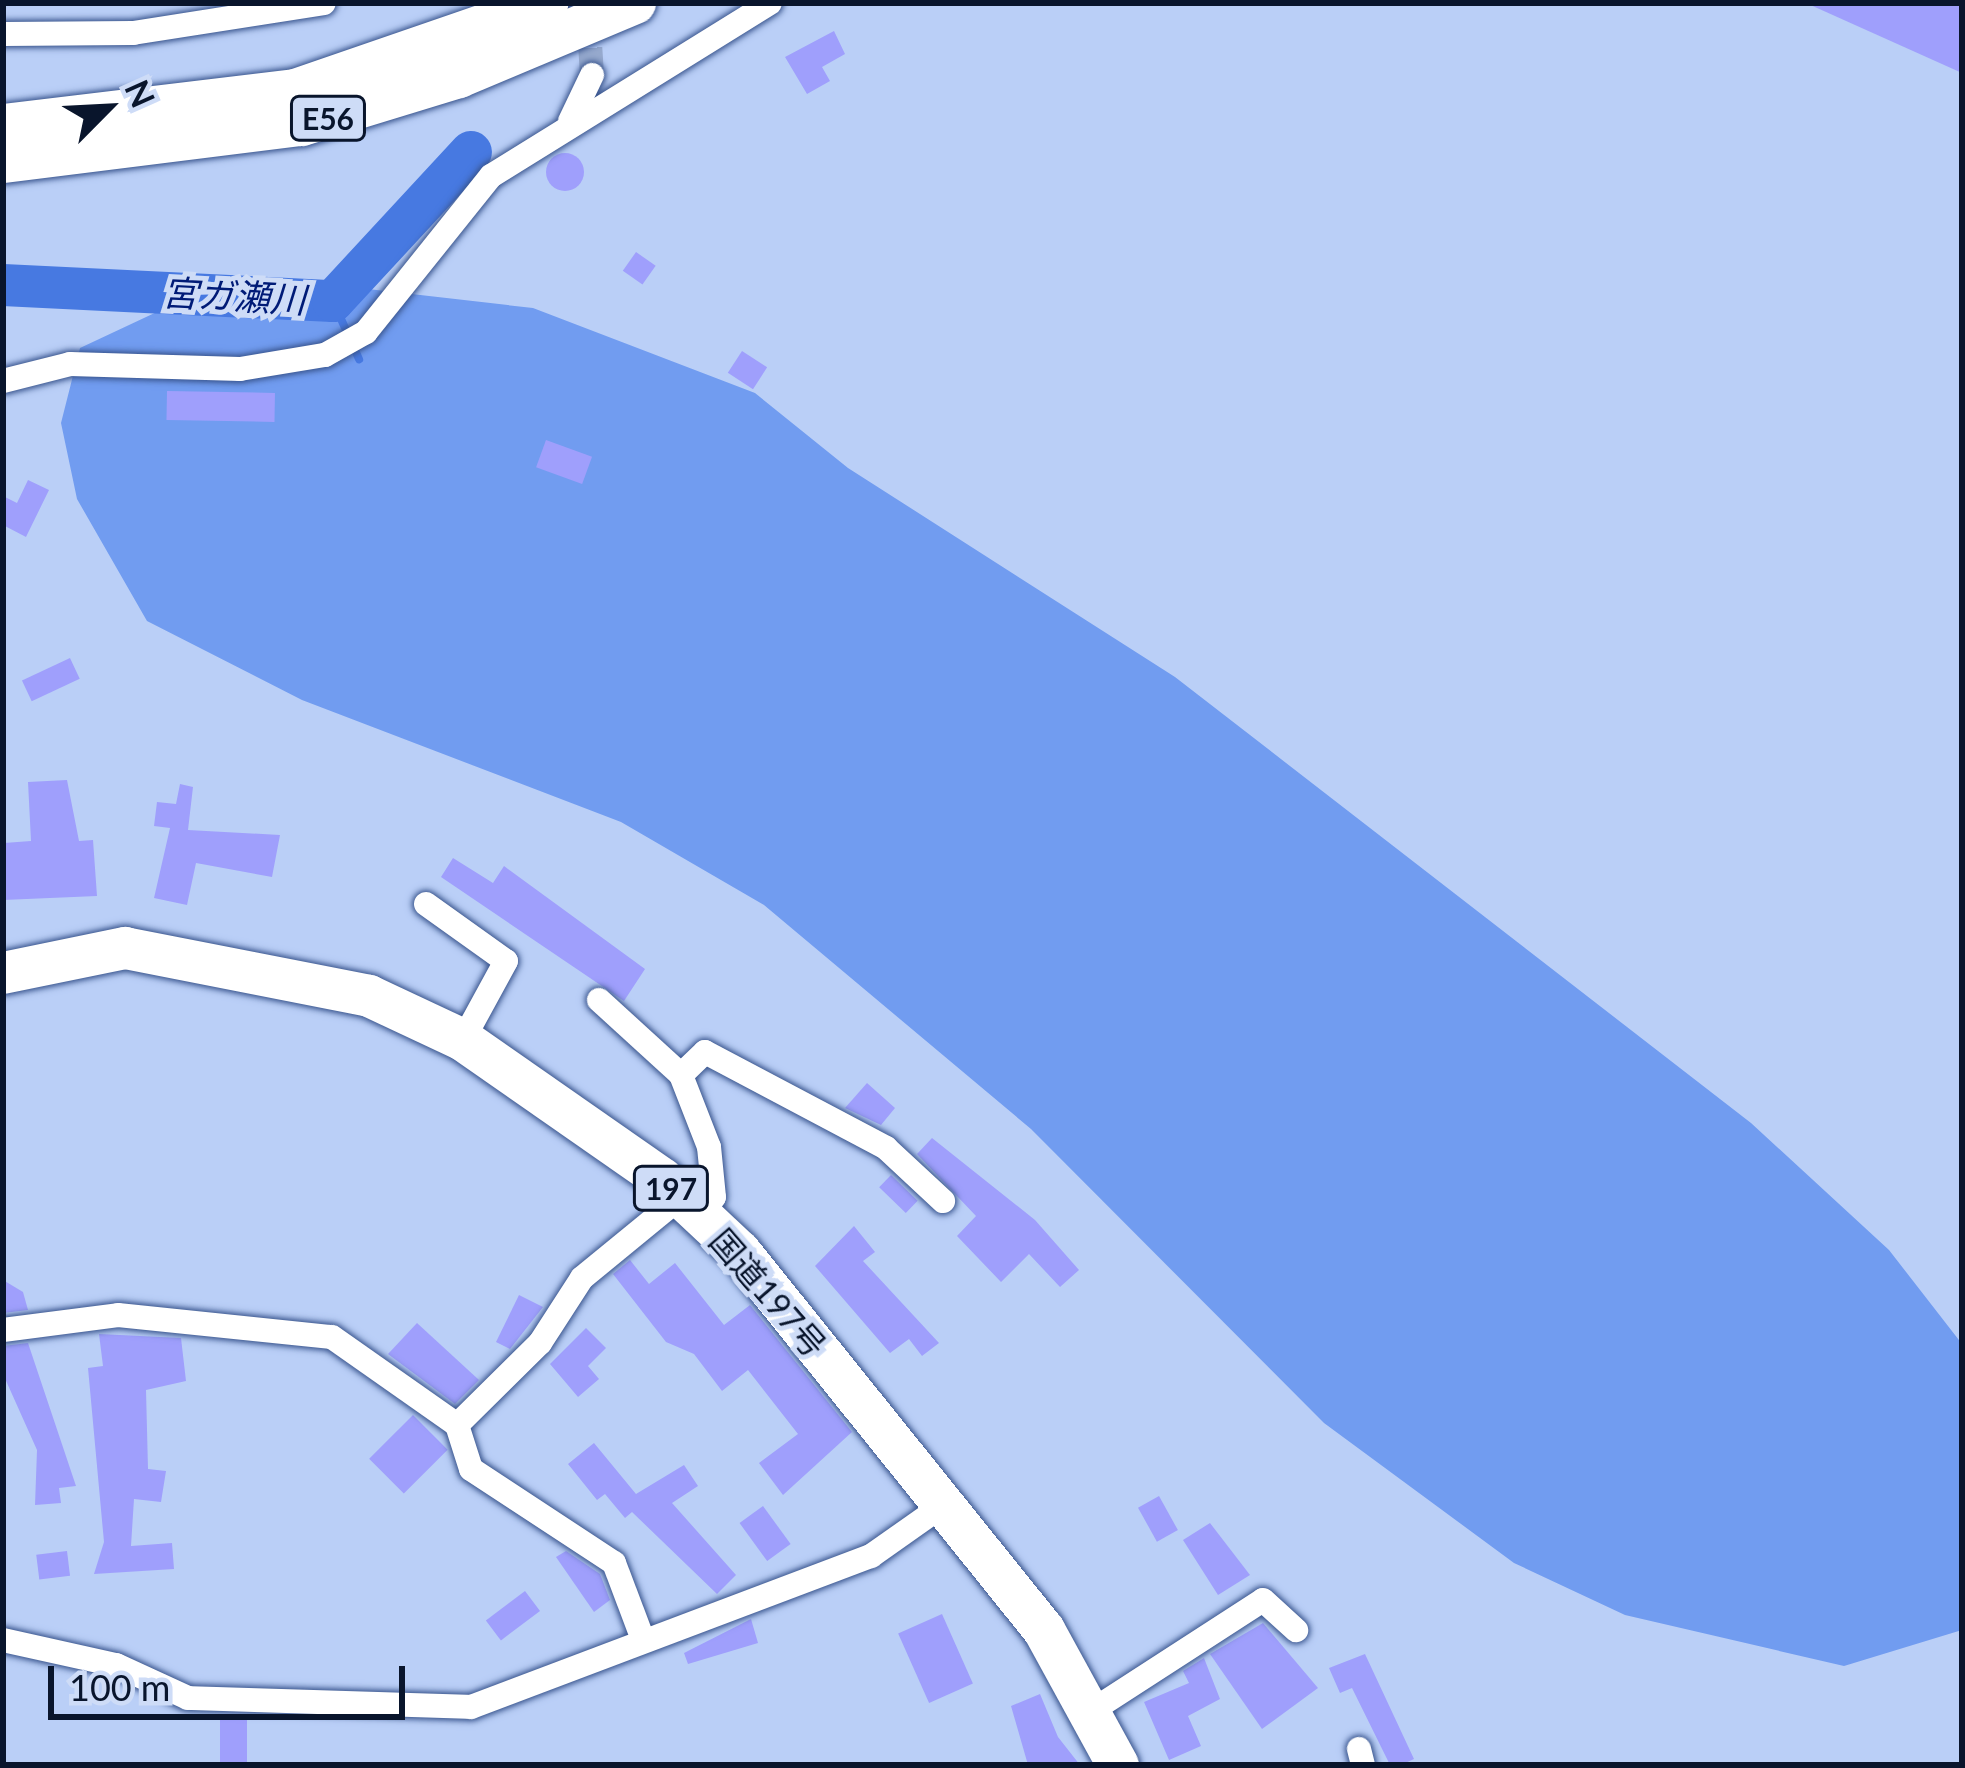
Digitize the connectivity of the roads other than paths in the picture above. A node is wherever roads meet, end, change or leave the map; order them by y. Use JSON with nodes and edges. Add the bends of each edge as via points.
{"nodes":[{"id":1,"x":324,"y":3,"type":"edge"},
{"id":2,"x":547,"y":3,"type":"edge"},
{"id":3,"x":635,"y":3,"type":"edge"},
{"id":4,"x":770,"y":3,"type":"edge"},
{"id":5,"x":3,"y":34,"type":"edge"},
{"id":6,"x":592,"y":75,"type":"tunnel mouth"},
{"id":7,"x":3,"y":107,"type":"edge"},
{"id":8,"x":152,"y":113,"type":"junction"},
{"id":9,"x":569,"y":122,"type":"junction"},
{"id":10,"x":3,"y":125,"type":"edge"},
{"id":11,"x":15,"y":163,"type":"edge"},
{"id":12,"x":3,"y":381,"type":"edge"},
{"id":13,"x":426,"y":904,"type":"dead end"},
{"id":14,"x":3,"y":973,"type":"edge"},
{"id":15,"x":599,"y":1000,"type":"dead end"},
{"id":16,"x":463,"y":1040,"type":"junction"},
{"id":17,"x":681,"y":1075,"type":"junction"},
{"id":18,"x":943,"y":1201,"type":"dead end"},
{"id":19,"x":691,"y":1206,"type":"junction"},
{"id":20,"x":3,"y":1330,"type":"edge"},
{"id":21,"x":457,"y":1425,"type":"junction"},
{"id":22,"x":942,"y":1506,"type":"junction"},
{"id":23,"x":1296,"y":1630,"type":"dead end"},
{"id":24,"x":642,"y":1637,"type":"junction"},
{"id":25,"x":3,"y":1640,"type":"edge"},
{"id":26,"x":1093,"y":1710,"type":"junction"},
{"id":27,"x":1118,"y":1765,"type":"edge"}],
"edges":[{"from":1,"to":5,"type":"street","via":[[133,33]]},
{"from":2,"to":8,"type":"highway","number":"E56","via":[[369,70]]},
{"from":3,"to":11,"type":"highway","number":"E56","via":[[459,76],[302,125]]},
{"from":4,"to":9,"type":"street"},
{"from":6,"to":9,"type":"street"},
{"from":7,"to":8,"type":"highway"},
{"from":8,"to":10,"type":"highway","number":"E56"},
{"from":9,"to":12,"type":"street","via":[[491,176],[366,332],[325,355],[240,369],[70,364]]},
{"from":13,"to":16,"type":"street","via":[[506,961]]},
{"from":14,"to":16,"type":"highway","name":"国道197号","number":"197","via":[[125,948],[177,952],[369,996]]},
{"from":15,"to":17,"type":"street"},
{"from":16,"to":19,"type":"highway","name":"国道197号","number":"197"},
{"from":17,"to":18,"type":"street","via":[[718,1053],[771,1095],[886,1148]]},
{"from":17,"to":19,"type":"street","via":[[709,1147],[715,1197]]},
{"from":19,"to":21,"type":"street","via":[[582,1278],[540,1343]]},
{"from":19,"to":22,"type":"highway","name":"国道197号","number":"197"},
{"from":20,"to":21,"type":"street","via":[[118,1316],[332,1337]]},
{"from":21,"to":24,"type":"street","via":[[471,1469],[614,1563]]},
{"from":22,"to":24,"type":"street","via":[[872,1556]]},
{"from":22,"to":26,"type":"highway","name":"国道197号","number":"197"},
{"from":23,"to":26,"type":"street","via":[[1263,1600]]},
{"from":24,"to":25,"type":"street","via":[[547,1681],[436,1710],[369,1697],[188,1699],[116,1665]]},
{"from":26,"to":27,"type":"highway","name":"国道197号","number":"197"}]}
